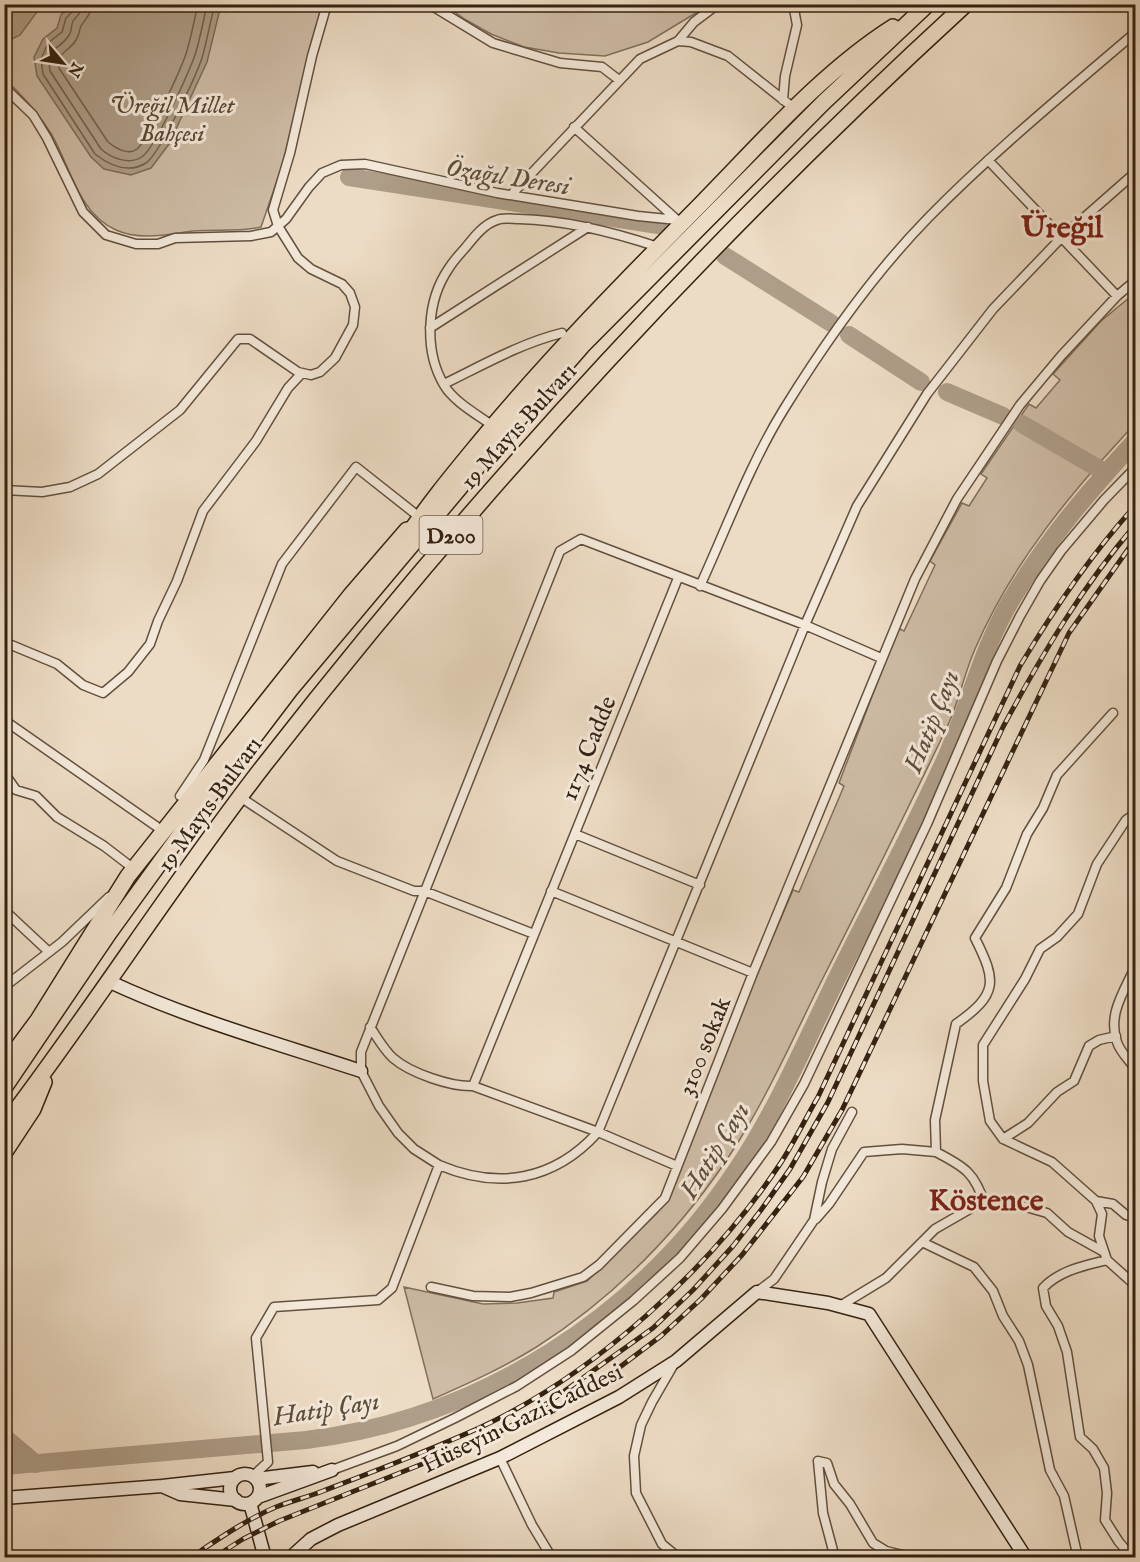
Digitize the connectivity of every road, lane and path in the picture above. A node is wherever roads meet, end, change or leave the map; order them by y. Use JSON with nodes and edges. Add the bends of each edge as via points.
{"nodes":[{"id":1,"x":327,"y":4,"type":"edge"},
{"id":2,"x":429,"y":4,"type":"edge"},
{"id":3,"x":718,"y":4,"type":"edge"},
{"id":4,"x":793,"y":4,"type":"edge"},
{"id":5,"x":966,"y":4,"type":"edge"},
{"id":6,"x":927,"y":5,"type":"edge"},
{"id":7,"x":1136,"y":32,"type":"edge"},
{"id":8,"x":678,"y":41,"type":"junction"},
{"id":9,"x":619,"y":80,"type":"junction"},
{"id":10,"x":4,"y":87,"type":"edge"},
{"id":11,"x":789,"y":105,"type":"junction"},
{"id":12,"x":574,"y":127,"type":"junction"},
{"id":13,"x":988,"y":160,"type":"junction"},
{"id":14,"x":1136,"y":172,"type":"edge"},
{"id":15,"x":719,"y":186,"type":"junction"},
{"id":16,"x":512,"y":194,"type":"junction"},
{"id":17,"x":715,"y":212,"type":"junction"},
{"id":18,"x":679,"y":222,"type":"junction"},
{"id":19,"x":278,"y":226,"type":"junction"},
{"id":20,"x":588,"y":227,"type":"junction"},
{"id":21,"x":1061,"y":238,"type":"junction"},
{"id":22,"x":658,"y":247,"type":"junction"},
{"id":23,"x":1136,"y":280,"type":"edge"},
{"id":24,"x":1117,"y":296,"type":"junction"},
{"id":25,"x":430,"y":328,"type":"junction"},
{"id":26,"x":562,"y":333,"type":"dead end"},
{"id":27,"x":302,"y":373,"type":"junction"},
{"id":28,"x":444,"y":384,"type":"junction"},
{"id":29,"x":493,"y":426,"type":"junction"},
{"id":30,"x":1136,"y":467,"type":"edge"},
{"id":31,"x":4,"y":490,"type":"edge"},
{"id":32,"x":422,"y":512,"type":"junction"},
{"id":33,"x":678,"y":578,"type":"junction"},
{"id":34,"x":700,"y":586,"type":"junction"},
{"id":35,"x":368,"y":597,"type":"junction"},
{"id":36,"x":805,"y":625,"type":"junction"},
{"id":37,"x":4,"y":642,"type":"edge"},
{"id":38,"x":881,"y":658,"type":"junction"},
{"id":39,"x":1113,"y":713,"type":"dead end"},
{"id":40,"x":4,"y":720,"type":"edge"},
{"id":41,"x":4,"y":773,"type":"edge"},
{"id":42,"x":180,"y":796,"type":"dead end"},
{"id":43,"x":240,"y":797,"type":"junction"},
{"id":44,"x":1136,"y":813,"type":"edge"},
{"id":45,"x":163,"y":831,"type":"junction"},
{"id":46,"x":574,"y":834,"type":"junction"},
{"id":47,"x":134,"y":869,"type":"junction"},
{"id":48,"x":124,"y":882,"type":"junction"},
{"id":49,"x":700,"y":885,"type":"junction"},
{"id":50,"x":424,"y":891,"type":"junction"},
{"id":51,"x":551,"y":891,"type":"junction"},
{"id":52,"x":4,"y":910,"type":"edge"},
{"id":53,"x":534,"y":934,"type":"junction"},
{"id":54,"x":677,"y":942,"type":"junction"},
{"id":55,"x":49,"y":952,"type":"junction"},
{"id":56,"x":1136,"y":965,"type":"edge"},
{"id":57,"x":753,"y":973,"type":"junction"},
{"id":58,"x":108,"y":981,"type":"junction"},
{"id":59,"x":1132,"y":982,"type":"edge"},
{"id":60,"x":4,"y":987,"type":"edge"},
{"id":61,"x":370,"y":1027,"type":"junction"},
{"id":62,"x":1116,"y":1036,"type":"junction"},
{"id":63,"x":51,"y":1065,"type":"junction"},
{"id":64,"x":4,"y":1066,"type":"edge"},
{"id":65,"x":1136,"y":1070,"type":"edge"},
{"id":66,"x":361,"y":1071,"type":"junction"},
{"id":67,"x":473,"y":1086,"type":"junction"},
{"id":68,"x":4,"y":1088,"type":"edge"},
{"id":69,"x":852,"y":1112,"type":"dead end"},
{"id":70,"x":4,"y":1126,"type":"edge"},
{"id":71,"x":598,"y":1132,"type":"junction"},
{"id":72,"x":1003,"y":1139,"type":"junction"},
{"id":73,"x":936,"y":1152,"type":"junction"},
{"id":74,"x":4,"y":1153,"type":"edge"},
{"id":75,"x":439,"y":1165,"type":"junction"},
{"id":76,"x":677,"y":1166,"type":"junction"},
{"id":77,"x":1096,"y":1201,"type":"junction"},
{"id":78,"x":985,"y":1205,"type":"junction"},
{"id":79,"x":1136,"y":1218,"type":"edge"},
{"id":80,"x":814,"y":1220,"type":"junction"},
{"id":81,"x":922,"y":1242,"type":"junction"},
{"id":82,"x":1106,"y":1256,"type":"junction"},
{"id":83,"x":1136,"y":1286,"type":"edge"},
{"id":84,"x":431,"y":1287,"type":"dead end"},
{"id":85,"x":757,"y":1292,"type":"junction"},
{"id":86,"x":840,"y":1306,"type":"junction"},
{"id":87,"x":676,"y":1361,"type":"junction"},
{"id":88,"x":500,"y":1458,"type":"junction"},
{"id":89,"x":332,"y":1470,"type":"junction"},
{"id":90,"x":255,"y":1477,"type":"junction"},
{"id":91,"x":235,"y":1478,"type":"junction"},
{"id":92,"x":162,"y":1486,"type":"junction"},
{"id":93,"x":4,"y":1498,"type":"edge"},
{"id":94,"x":236,"y":1500,"type":"junction"},
{"id":95,"x":254,"y":1500,"type":"junction"},
{"id":96,"x":265,"y":1557,"type":"edge"},
{"id":97,"x":290,"y":1557,"type":"edge"},
{"id":98,"x":552,"y":1557,"type":"edge"},
{"id":99,"x":679,"y":1557,"type":"edge"},
{"id":100,"x":835,"y":1557,"type":"edge"},
{"id":101,"x":915,"y":1557,"type":"edge"},
{"id":102,"x":1026,"y":1557,"type":"edge"},
{"id":103,"x":1078,"y":1557,"type":"edge"},
{"id":104,"x":1133,"y":1557,"type":"edge"}],
"edges":[{"from":1,"to":19,"type":"street","via":[[274,203]]},
{"from":2,"to":9,"type":"street","via":[[493,43],[560,63],[602,67]]},
{"from":3,"to":8,"type":"street","via":[[694,22]]},
{"from":4,"to":11,"type":"street","via":[[797,25],[785,76]]},
{"from":5,"to":43,"type":"highway","name":"19 Mayıs Bulvarı","number":"D200","via":[[749,212],[608,359],[447,540]]},
{"from":6,"to":11,"type":"highway"},
{"from":6,"to":17,"type":"highway","name":"19 Mayıs Bulvarı","number":"D200"},
{"from":7,"to":13,"type":"street"},
{"from":8,"to":9,"type":"street","via":[[640,59]]},
{"from":8,"to":11,"type":"street","via":[[728,56]]},
{"from":9,"to":12,"type":"street"},
{"from":10,"to":19,"type":"street","via":[[33,115],[82,212],[106,235],[136,244],[158,244],[174,238],[251,236],[271,232]]},
{"from":11,"to":15,"type":"highway"},
{"from":12,"to":16,"type":"street"},
{"from":12,"to":18,"type":"street"},
{"from":13,"to":21,"type":"street"},
{"from":13,"to":34,"type":"street","via":[[928,218],[830,338],[783,411]]},
{"from":14,"to":21,"type":"street"},
{"from":15,"to":17,"type":"highway"},
{"from":15,"to":18,"type":"highway"},
{"from":16,"to":18,"type":"street"},
{"from":16,"to":19,"type":"street","via":[[365,164],[341,165],[322,173]]},
{"from":17,"to":35,"type":"highway","name":"19 Mayıs Bulvarı","number":"D200","via":[[582,346]]},
{"from":18,"to":22,"type":"highway"},
{"from":19,"to":27,"type":"street","via":[[298,258],[342,284],[355,307],[353,325],[335,358],[320,372]]},
{"from":20,"to":22,"type":"street"},
{"from":20,"to":25,"type":"street"},
{"from":20,"to":25,"type":"street","via":[[516,219],[498,219],[484,227],[448,269],[436,295]]},
{"from":21,"to":24,"type":"street"},
{"from":21,"to":36,"type":"street","via":[[993,309],[927,394],[857,506]]},
{"from":22,"to":29,"type":"highway"},
{"from":23,"to":24,"type":"street","name":"3100 sokak"},
{"from":24,"to":38,"type":"street","name":"3100 sokak","via":[[1020,405],[957,499],[915,579]]},
{"from":25,"to":28,"type":"street","via":[[433,360]]},
{"from":26,"to":28,"type":"street"},
{"from":27,"to":31,"type":"street","via":[[260,344],[238,339],[180,410],[98,474],[70,487],[42,492]]},
{"from":27,"to":37,"type":"street","via":[[203,511],[150,644],[128,672],[103,693],[84,685],[57,664]]},
{"from":28,"to":29,"type":"street"},
{"from":29,"to":32,"type":"highway"},
{"from":30,"to":89,"type":"street","via":[[1061,551],[1020,616],[804,1084],[771,1142],[722,1209],[680,1258],[571,1351],[517,1386],[455,1418],[398,1446]]},
{"from":32,"to":35,"type":"highway"},
{"from":32,"to":42,"type":"street","via":[[357,467],[282,564],[204,760]]},
{"from":32,"to":45,"type":"highway"},
{"from":33,"to":34,"type":"street"},
{"from":33,"to":46,"type":"street","name":"1174 Cadde"},
{"from":33,"to":50,"type":"street","via":[[581,539],[560,551]]},
{"from":34,"to":36,"type":"street"},
{"from":35,"to":68,"type":"highway","name":"19 Mayıs Bulvarı","number":"D200","via":[[290,690],[185,828]]},
{"from":36,"to":38,"type":"street"},
{"from":36,"to":49,"type":"street"},
{"from":38,"to":57,"type":"street","name":"3100 sokak"},
{"from":39,"to":73,"type":"street","via":[[1057,775],[1027,834],[1006,888],[975,938],[989,966],[991,988],[977,1009],[957,1024],[935,1120]]},
{"from":40,"to":45,"type":"street"},
{"from":41,"to":47,"type":"street","via":[[16,790],[36,796],[57,817]]},
{"from":43,"to":50,"type":"street","via":[[337,861],[414,891]]},
{"from":43,"to":58,"type":"highway","name":"19 Mayıs Bulvarı","number":"D200"},
{"from":44,"to":72,"type":"street","via":[[1126,820],[1097,864],[1078,914],[1040,949],[983,1045],[983,1081],[990,1121]]},
{"from":45,"to":47,"type":"highway"},
{"from":46,"to":49,"type":"street"},
{"from":46,"to":51,"type":"street","name":"1174 Cadde"},
{"from":47,"to":48,"type":"highway"},
{"from":48,"to":55,"type":"street"},
{"from":48,"to":64,"type":"highway","via":[[38,1020]]},
{"from":49,"to":54,"type":"street"},
{"from":50,"to":53,"type":"street"},
{"from":50,"to":61,"type":"street"},
{"from":51,"to":53,"type":"street","name":"1174 Cadde"},
{"from":51,"to":54,"type":"street"},
{"from":52,"to":55,"type":"street"},
{"from":53,"to":67,"type":"street","name":"1174 Cadde"},
{"from":54,"to":57,"type":"street"},
{"from":54,"to":71,"type":"street"},
{"from":55,"to":60,"type":"street"},
{"from":56,"to":59,"type":"street"},
{"from":57,"to":76,"type":"street","name":"3100 sokak"},
{"from":58,"to":63,"type":"highway","name":"19 Mayıs Bulvarı","number":"D200"},
{"from":58,"to":66,"type":"street","via":[[223,1026]]},
{"from":59,"to":62,"type":"street","via":[[1118,1002],[1113,1026]]},
{"from":61,"to":66,"type":"street","via":[[361,1052]]},
{"from":61,"to":67,"type":"street","via":[[400,1064],[462,1086]]},
{"from":62,"to":65,"type":"street","via":[[1117,1044]]},
{"from":62,"to":72,"type":"street","via":[[1089,1046],[1074,1081],[1057,1092],[1028,1123]]},
{"from":63,"to":70,"type":"highway","name":"19 Mayıs Bulvarı","number":"D200"},
{"from":63,"to":74,"type":"highway","via":[[33,1109]]},
{"from":66,"to":75,"type":"street","via":[[398,1132],[414,1149]]},
{"from":67,"to":71,"type":"street"},
{"from":69,"to":80,"type":"street","via":[[832,1149]]},
{"from":71,"to":75,"type":"street","via":[[586,1145],[545,1171],[516,1178],[489,1180]]},
{"from":71,"to":76,"type":"street"},
{"from":72,"to":77,"type":"street","via":[[1052,1162]]},
{"from":73,"to":78,"type":"street","via":[[959,1164],[978,1184]]},
{"from":73,"to":80,"type":"street","via":[[864,1152]]},
{"from":75,"to":90,"type":"street","via":[[392,1288],[378,1300],[274,1307],[256,1338],[268,1462]]},
{"from":76,"to":84,"type":"street","name":"3100 sokak","via":[[665,1198],[584,1277],[510,1297],[473,1296]]},
{"from":77,"to":79,"type":"street","via":[[1113,1204]]},
{"from":77,"to":82,"type":"street","via":[[1102,1214],[1099,1236]]},
{"from":78,"to":81,"type":"street","via":[[975,1206],[935,1229]]},
{"from":78,"to":82,"type":"street","via":[[1026,1207],[1047,1213]]},
{"from":80,"to":85,"type":"street","via":[[774,1279]]},
{"from":81,"to":86,"type":"street","via":[[885,1278]]},
{"from":81,"to":103,"type":"street","via":[[974,1267],[993,1291],[1019,1341],[1028,1365],[1050,1470],[1064,1496]]},
{"from":82,"to":83,"type":"street"},
{"from":82,"to":104,"type":"street","via":[[1052,1278],[1043,1288],[1046,1306],[1067,1352],[1080,1437],[1104,1468],[1105,1520]]},
{"from":85,"to":86,"type":"street"},
{"from":85,"to":87,"type":"street","name":"Hüseyin Gazi Caddesi"},
{"from":86,"to":102,"type":"street","via":[[869,1314]]},
{"from":87,"to":88,"type":"street","name":"Hüseyin Gazi Caddesi","via":[[619,1397]]},
{"from":87,"to":99,"type":"street","via":[[645,1417],[634,1456],[636,1493],[662,1544]]},
{"from":88,"to":97,"type":"street","name":"Hüseyin Gazi Caddesi","via":[[338,1525],[311,1539]]},
{"from":88,"to":98,"type":"street"},
{"from":89,"to":90,"type":"street"},
{"from":89,"to":95,"type":"street"},
{"from":90,"to":91,"type":"street","via":[[243,1474]]},
{"from":90,"to":95,"type":"street","via":[[260,1488]]},
{"from":91,"to":92,"type":"street"},
{"from":91,"to":94,"type":"street","via":[[231,1492]]},
{"from":92,"to":93,"type":"street"},
{"from":92,"to":94,"type":"street","via":[[180,1494]]},
{"from":94,"to":95,"type":"street"},
{"from":95,"to":96,"type":"street"},
{"from":100,"to":101,"type":"street","via":[[823,1513],[818,1461],[827,1463],[834,1484],[873,1543],[886,1551]]}]}
